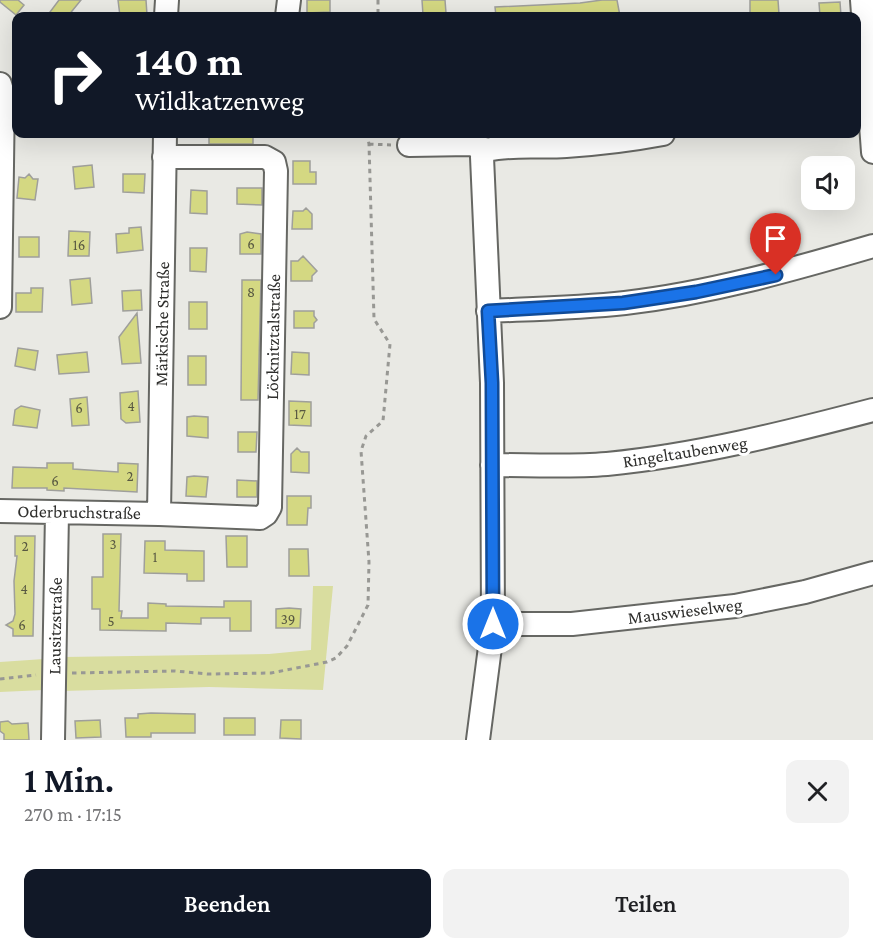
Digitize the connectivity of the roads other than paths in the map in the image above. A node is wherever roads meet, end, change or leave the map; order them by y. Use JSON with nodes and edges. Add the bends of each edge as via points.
{"nodes":[{"id":1,"x":862,"y":0,"type":"edge"},
{"id":2,"x":862,"y":78,"type":"edge"},
{"id":3,"x":0,"y":84,"type":"edge"},
{"id":4,"x":165,"y":138,"type":"edge"},
{"id":5,"x":637,"y":138,"type":"edge"},
{"id":6,"x":409,"y":145,"type":"road end"},
{"id":7,"x":487,"y":150,"type":"junction"},
{"id":8,"x":873,"y":152,"type":"edge"},
{"id":9,"x":164,"y":157,"type":"junction"},
{"id":10,"x":873,"y":246,"type":"edge"},
{"id":11,"x":0,"y":307,"type":"edge"},
{"id":12,"x":488,"y":311,"type":"junction"},
{"id":13,"x":873,"y":410,"type":"edge"},
{"id":14,"x":492,"y":465,"type":"junction"},
{"id":15,"x":0,"y":511,"type":"edge"},
{"id":16,"x":57,"y":513,"type":"junction"},
{"id":17,"x":159,"y":514,"type":"junction"},
{"id":18,"x":873,"y":573,"type":"edge"},
{"id":19,"x":493,"y":624,"type":"junction"},
{"id":20,"x":53,"y":740,"type":"edge"},
{"id":21,"x":478,"y":740,"type":"edge"}],
"edges":[{"from":1,"to":2,"type":"street"},
{"from":2,"to":8,"type":"street"},
{"from":3,"to":11,"type":"street"},
{"from":4,"to":9,"type":"street","name":"Märkische Straße"},
{"from":5,"to":7,"type":"street"},
{"from":6,"to":7,"type":"street","via":[[471,144]]},
{"from":7,"to":12,"type":"street","via":[[482,166]]},
{"from":9,"to":17,"type":"street","name":"Märkische Straße"},
{"from":9,"to":17,"type":"street","name":"Löcknitztalstraße","via":[[265,157],[274,162],[276,171],[270,507],[260,518]]},
{"from":10,"to":12,"type":"street","via":[[776,275],[696,292],[623,303]]},
{"from":12,"to":14,"type":"street"},
{"from":13,"to":14,"type":"street","name":"Ringeltaubenweg","via":[[683,454],[605,464]]},
{"from":14,"to":19,"type":"street"},
{"from":15,"to":16,"type":"street","name":"Oderbruchstraße"},
{"from":16,"to":17,"type":"street","name":"Oderbruchstraße"},
{"from":16,"to":20,"type":"street","name":"Lausitzstraße"},
{"from":18,"to":19,"type":"street","name":"Mauswieselweg","via":[[735,606],[572,624]]},
{"from":19,"to":21,"type":"street"}]}
